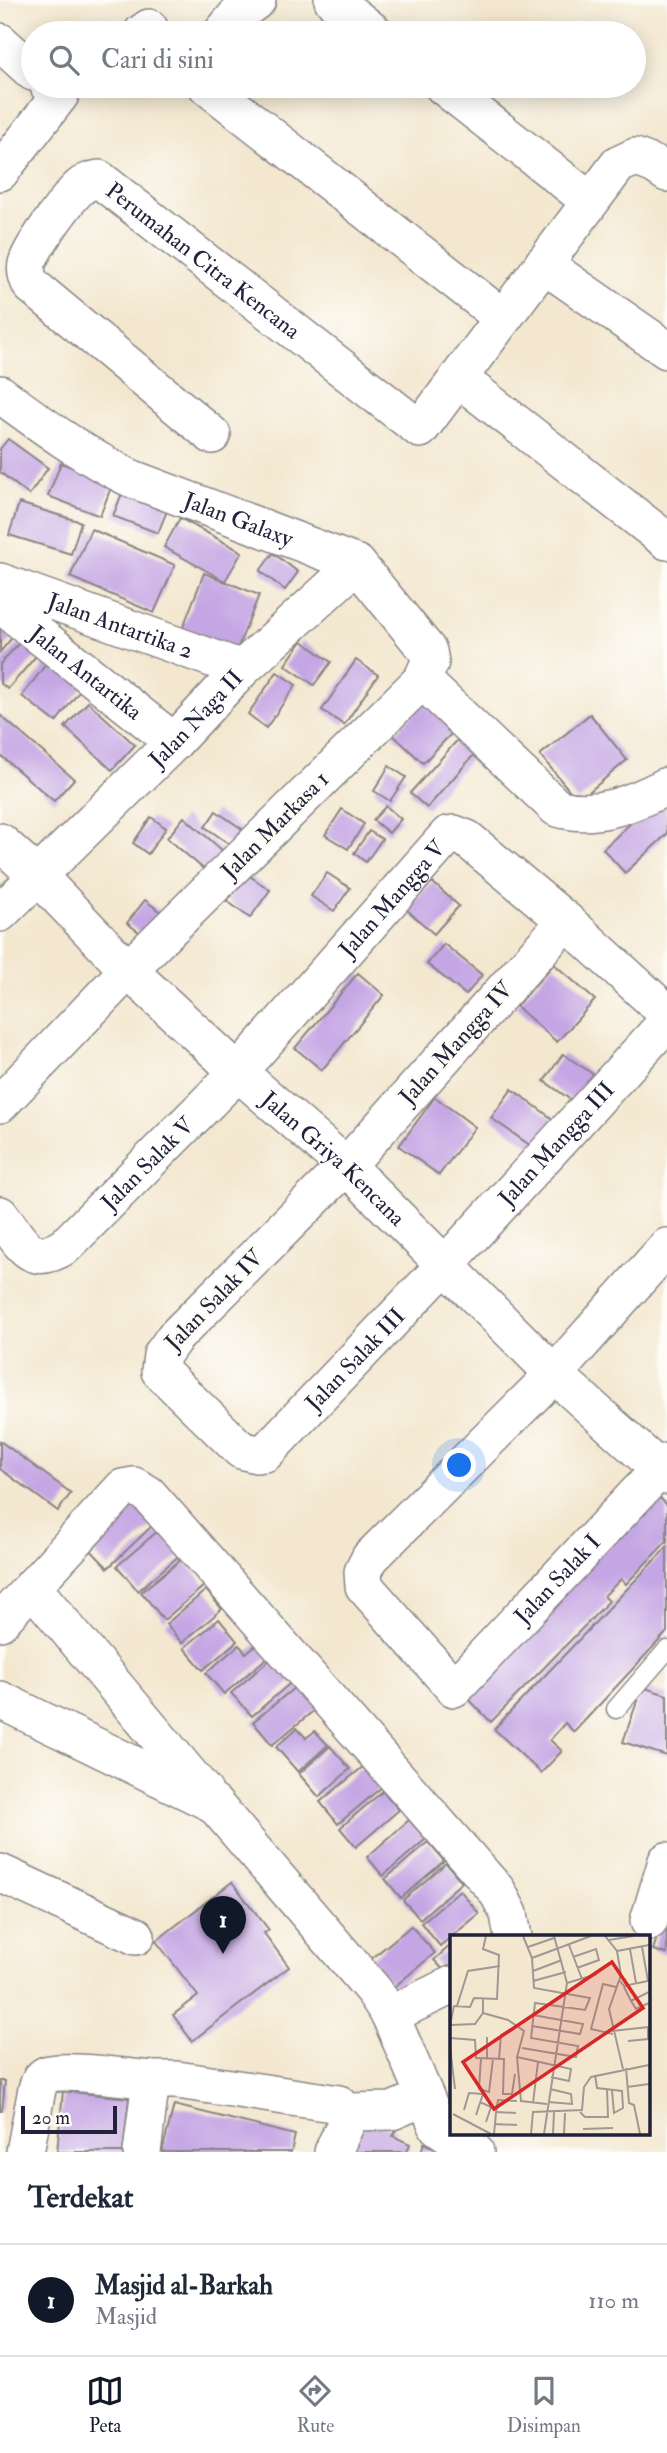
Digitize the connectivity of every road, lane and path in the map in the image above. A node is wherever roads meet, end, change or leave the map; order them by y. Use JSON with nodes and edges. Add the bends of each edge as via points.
{"nodes":[{"id":1,"x":333,"y":0,"type":"edge"},
{"id":2,"x":360,"y":21,"type":"edge"},
{"id":3,"x":0,"y":42,"type":"edge"},
{"id":4,"x":21,"y":59,"type":"edge"},
{"id":5,"x":46,"y":98,"type":"edge"},
{"id":6,"x":223,"y":98,"type":"edge"},
{"id":7,"x":458,"y":98,"type":"edge"},
{"id":8,"x":0,"y":172,"type":"edge"},
{"id":9,"x":667,"y":173,"type":"edge"},
{"id":10,"x":590,"y":201,"type":"junction"},
{"id":11,"x":543,"y":264,"type":"junction"},
{"id":12,"x":503,"y":318,"type":"junction"},
{"id":13,"x":667,"y":350,"type":"edge"},
{"id":14,"x":458,"y":378,"type":"junction"},
{"id":15,"x":0,"y":394,"type":"edge"},
{"id":16,"x":212,"y":436,"type":"dead end"},
{"id":17,"x":667,"y":541,"type":"edge"},
{"id":18,"x":358,"y":564,"type":"junction"},
{"id":19,"x":0,"y":582,"type":"edge"},
{"id":20,"x":0,"y":604,"type":"edge"},
{"id":21,"x":242,"y":668,"type":"junction"},
{"id":22,"x":422,"y":680,"type":"junction"},
{"id":23,"x":174,"y":742,"type":"junction"},
{"id":24,"x":667,"y":786,"type":"edge"},
{"id":25,"x":0,"y":842,"type":"edge"},
{"id":26,"x":39,"y":877,"type":"junction"},
{"id":27,"x":0,"y":913,"type":"edge"},
{"id":28,"x":566,"y":921,"type":"junction"},
{"id":29,"x":128,"y":970,"type":"junction"},
{"id":30,"x":667,"y":1013,"type":"edge"},
{"id":31,"x":667,"y":1022,"type":"edge"},
{"id":32,"x":238,"y":1072,"type":"junction"},
{"id":33,"x":0,"y":1104,"type":"edge"},
{"id":34,"x":346,"y":1166,"type":"junction"},
{"id":35,"x":0,"y":1215,"type":"edge"},
{"id":36,"x":667,"y":1247,"type":"edge"},
{"id":37,"x":445,"y":1265,"type":"junction"},
{"id":38,"x":554,"y":1374,"type":"junction"},
{"id":39,"x":265,"y":1453,"type":"joint"},
{"id":40,"x":665,"y":1469,"type":"edge"},
{"id":41,"x":32,"y":1587,"type":"junction"},
{"id":42,"x":0,"y":1622,"type":"edge"},
{"id":43,"x":667,"y":1650,"type":"edge"},
{"id":44,"x":0,"y":1700,"type":"edge"},
{"id":45,"x":616,"y":1709,"type":"dead end"},
{"id":46,"x":214,"y":1804,"type":"junction"},
{"id":47,"x":667,"y":1861,"type":"edge"},
{"id":48,"x":0,"y":1873,"type":"edge"},
{"id":49,"x":649,"y":1921,"type":"dead end"},
{"id":50,"x":513,"y":1935,"type":"edge"},
{"id":51,"x":136,"y":1936,"type":"dead end"},
{"id":52,"x":450,"y":1986,"type":"edge"},
{"id":53,"x":393,"y":2023,"type":"junction"},
{"id":54,"x":151,"y":2080,"type":"junction"},
{"id":55,"x":422,"y":2089,"type":"junction"},
{"id":56,"x":339,"y":2104,"type":"dead end"},
{"id":57,"x":25,"y":2152,"type":"edge"},
{"id":58,"x":142,"y":2152,"type":"edge"},
{"id":59,"x":333,"y":2152,"type":"edge"},
{"id":60,"x":475,"y":2152,"type":"edge"}],
"edges":[{"from":1,"to":2,"type":"street"},
{"from":3,"to":4,"type":"street"},
{"from":5,"to":8,"type":"street"},
{"from":6,"to":12,"type":"street"},
{"from":7,"to":10,"type":"street"},
{"from":9,"to":10,"type":"street","name":"Perumahan Citra Kencana","via":[[644,159],[626,159]]},
{"from":10,"to":11,"type":"street","name":"Perumahan Citra Kencana"},
{"from":11,"to":12,"type":"street","name":"Perumahan Citra Kencana"},
{"from":11,"to":13,"type":"street"},
{"from":12,"to":14,"type":"street","name":"Perumahan Citra Kencana"},
{"from":14,"to":16,"type":"street","name":"Perumahan Citra Kencana","via":[[420,429],[99,179],[87,182],[33,250],[27,279]]},
{"from":14,"to":17,"type":"street"},
{"from":15,"to":18,"type":"street","name":"Jalan Galaxy","via":[[107,467]]},
{"from":18,"to":21,"type":"street","name":"Jalan Naga II"},
{"from":18,"to":22,"type":"street","via":[[428,651],[430,662]]},
{"from":19,"to":21,"type":"street","name":"Jalan Antartika 2"},
{"from":20,"to":23,"type":"street","name":"Jalan Antartika"},
{"from":21,"to":23,"type":"street","name":"Jalan Naga II"},
{"from":22,"to":24,"type":"street","via":[[557,808],[576,814],[612,809]]},
{"from":22,"to":29,"type":"street","name":"Jalan Markasa 1"},
{"from":23,"to":26,"type":"street","name":"Jalan Naga II"},
{"from":25,"to":26,"type":"street","name":"Jalan Griya Kencana"},
{"from":26,"to":27,"type":"street","name":"Jalan Naga II"},
{"from":26,"to":29,"type":"street","name":"Jalan Griya Kencana"},
{"from":28,"to":30,"type":"street"},
{"from":28,"to":32,"type":"street","name":"Jalan Mangga V","via":[[467,839],[448,835]]},
{"from":28,"to":34,"type":"street","name":"Jalan Mangga IV"},
{"from":29,"to":32,"type":"street","name":"Jalan Griya Kencana"},
{"from":29,"to":33,"type":"street","name":"Jalan Markasa 1"},
{"from":31,"to":37,"type":"street","name":"Jalan Mangga III"},
{"from":32,"to":34,"type":"street","name":"Jalan Griya Kencana"},
{"from":32,"to":35,"type":"street","name":"Jalan Salak V","via":[[65,1246],[45,1256],[36,1255]]},
{"from":34,"to":37,"type":"street","name":"Jalan Griya Kencana"},
{"from":34,"to":39,"type":"street","name":"Jalan Salak IV","via":[[162,1355],[160,1371],[241,1450]]},
{"from":36,"to":38,"type":"street"},
{"from":37,"to":38,"type":"street","name":"Jalan Griya Kencana"},
{"from":37,"to":39,"type":"street","name":"Jalan Salak III"},
{"from":38,"to":40,"type":"street","name":"Jalan Griya Kencana"},
{"from":38,"to":40,"type":"street","name":"Jalan Salak I","via":[[370,1558],[363,1572],[364,1586],[454,1688]]},
{"from":41,"to":42,"type":"street"},
{"from":41,"to":46,"type":"street"},
{"from":41,"to":50,"type":"street","via":[[123,1488],[134,1486],[148,1494],[497,1891],[509,1914]]},
{"from":43,"to":45,"type":"lane"},
{"from":44,"to":46,"type":"street"},
{"from":46,"to":53,"type":"street","via":[[374,1991]]},
{"from":47,"to":49,"type":"street"},
{"from":48,"to":51,"type":"street"},
{"from":52,"to":53,"type":"street"},
{"from":53,"to":55,"type":"street"},
{"from":54,"to":56,"type":"street"},
{"from":54,"to":57,"type":"street","via":[[47,2074],[37,2089]]},
{"from":54,"to":58,"type":"street"},
{"from":55,"to":59,"type":"street","via":[[392,2111],[351,2112]]},
{"from":55,"to":60,"type":"street","via":[[438,2127]]}]}
